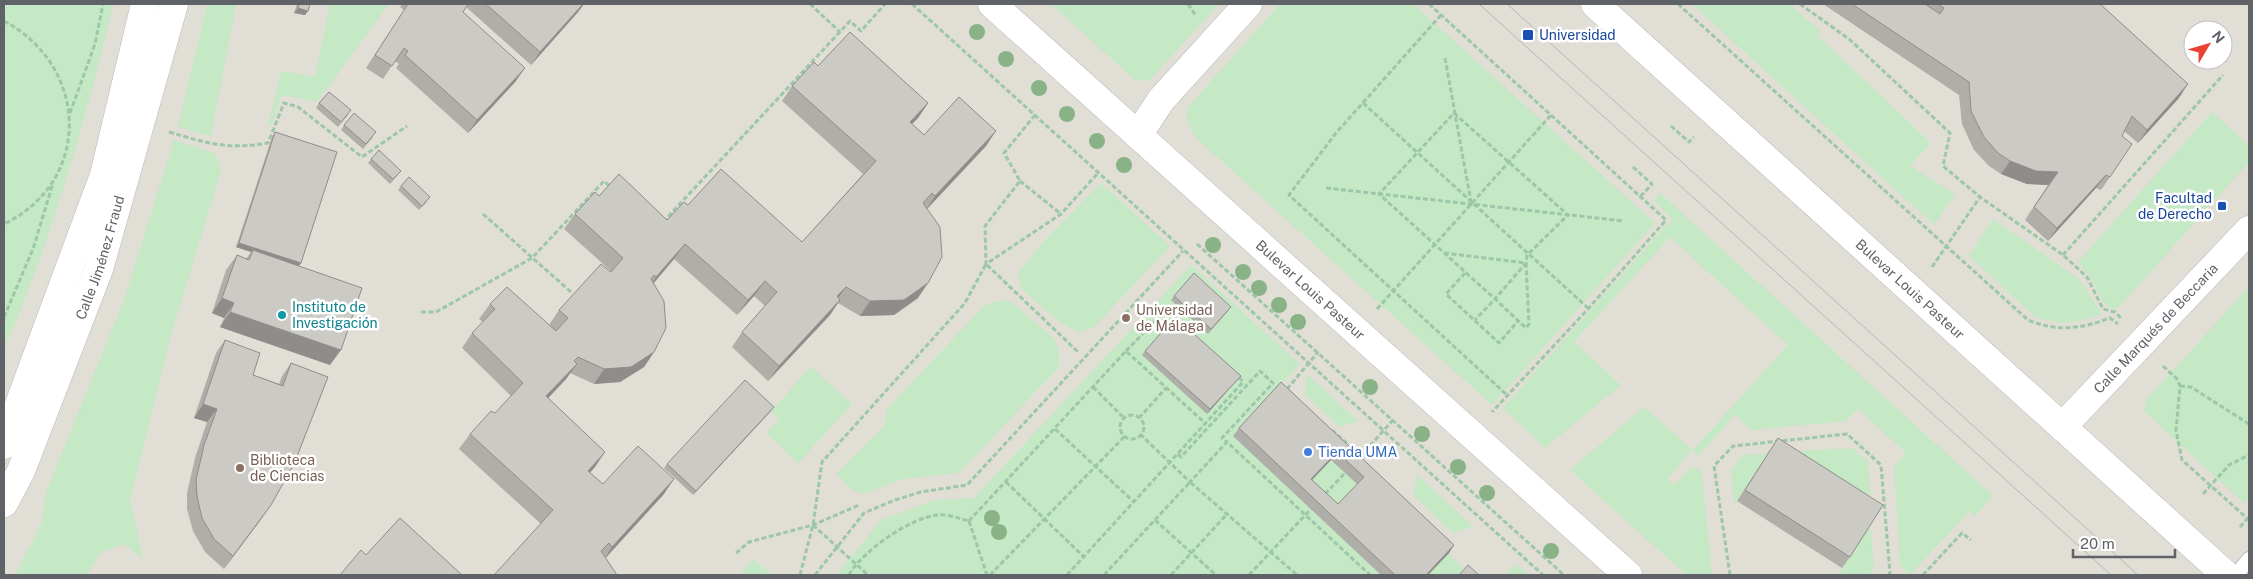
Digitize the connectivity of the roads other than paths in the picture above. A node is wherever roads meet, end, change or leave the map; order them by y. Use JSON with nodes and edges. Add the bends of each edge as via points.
{"nodes":[{"id":1,"x":146,"y":4,"type":"edge"},
{"id":2,"x":174,"y":4,"type":"edge"},
{"id":3,"x":992,"y":4,"type":"edge"},
{"id":4,"x":1248,"y":4,"type":"edge"},
{"id":5,"x":1595,"y":4,"type":"edge"},
{"id":6,"x":1138,"y":135,"type":"junction"},
{"id":7,"x":2249,"y":230,"type":"edge"},
{"id":8,"x":2062,"y":427,"type":"junction"},
{"id":9,"x":4,"y":445,"type":"edge"},
{"id":10,"x":4,"y":503,"type":"edge"},
{"id":11,"x":2249,"y":559,"type":"edge"},
{"id":12,"x":1628,"y":575,"type":"edge"},
{"id":13,"x":2226,"y":575,"type":"edge"},
{"id":14,"x":2236,"y":575,"type":"edge"}],
"edges":[{"from":1,"to":9,"type":"street","name":"Calle Jiménez Fraud","via":[[104,175]]},
{"from":2,"to":10,"type":"street","name":"Calle Jiménez Fraud","via":[[99,269],[20,471]]},
{"from":3,"to":6,"type":"street","name":"Bulevar Louis Pasteur"},
{"from":4,"to":6,"type":"street","via":[[1161,100]]},
{"from":5,"to":8,"type":"street","name":"Bulevar Louis Pasteur"},
{"from":6,"to":12,"type":"street","name":"Bulevar Louis Pasteur"},
{"from":7,"to":8,"type":"street","name":"Calle Marqués de Beccaria"},
{"from":8,"to":13,"type":"street","name":"Bulevar Louis Pasteur"},
{"from":11,"to":14,"type":"lane"}]}
